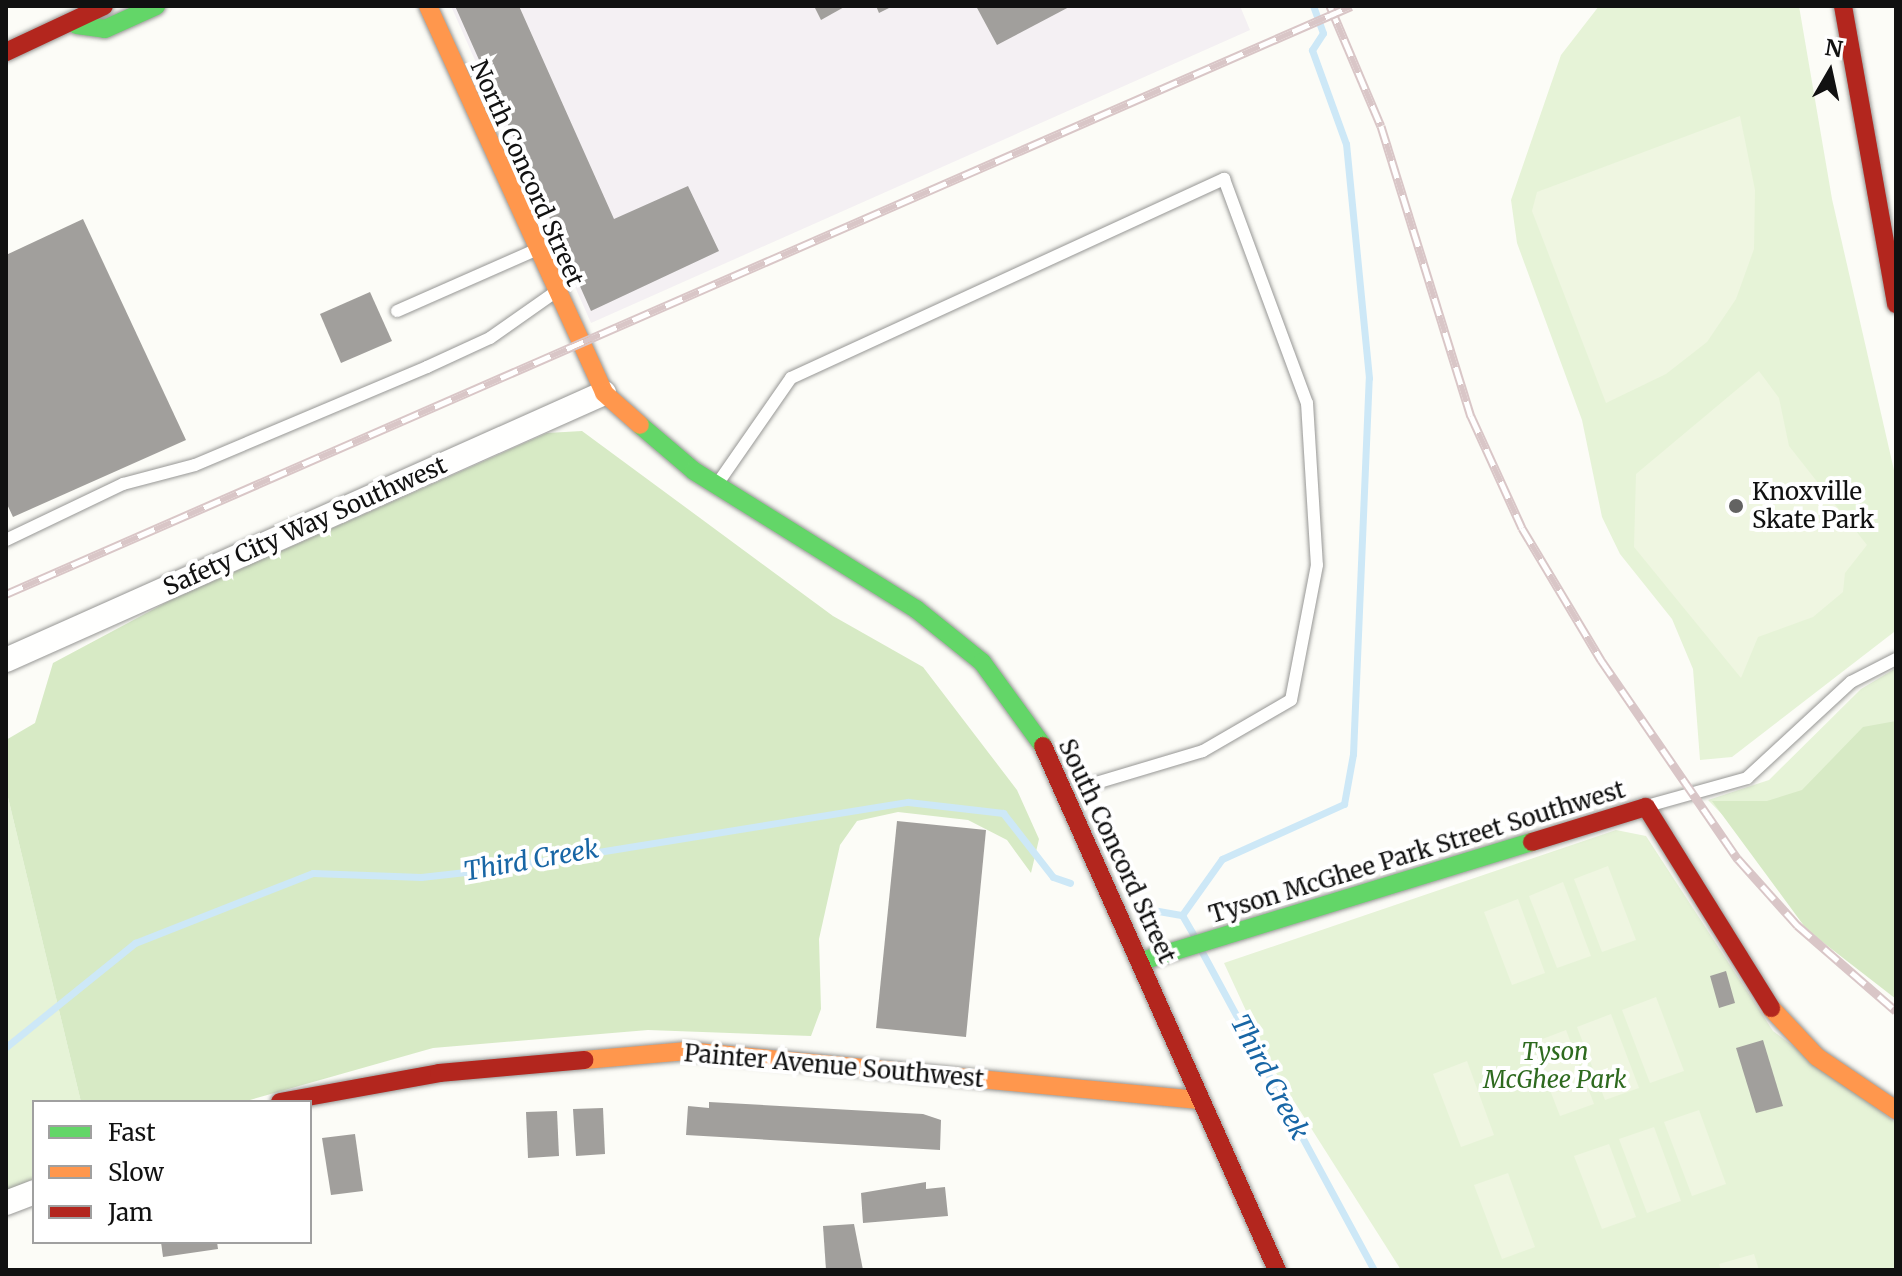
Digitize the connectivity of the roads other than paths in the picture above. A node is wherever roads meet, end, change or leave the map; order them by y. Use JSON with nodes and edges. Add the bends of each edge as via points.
{"nodes":[{"id":1,"x":104,"y":6,"type":"edge"},
{"id":2,"x":156,"y":6,"type":"edge"},
{"id":3,"x":412,"y":6,"type":"edge"},
{"id":4,"x":428,"y":6,"type":"edge"},
{"id":5,"x":1843,"y":6,"type":"edge"},
{"id":6,"x":69,"y":23,"type":"junction"},
{"id":7,"x":436,"y":26,"type":"junction"},
{"id":8,"x":6,"y":52,"type":"edge"},
{"id":9,"x":535,"y":250,"type":"junction"},
{"id":10,"x":554,"y":293,"type":"junction"},
{"id":11,"x":1896,"y":304,"type":"edge"},
{"id":12,"x":397,"y":311,"type":"dead end"},
{"id":13,"x":583,"y":358,"type":"joint"},
{"id":14,"x":604,"y":393,"type":"junction"},
{"id":15,"x":716,"y":485,"type":"junction"},
{"id":16,"x":6,"y":540,"type":"edge"},
{"id":17,"x":1896,"y":659,"type":"edge"},
{"id":18,"x":6,"y":660,"type":"edge"},
{"id":19,"x":1092,"y":784,"type":"dead end"},
{"id":20,"x":1646,"y":807,"type":"junction"},
{"id":21,"x":1142,"y":961,"type":"junction"},
{"id":22,"x":291,"y":1100,"type":"edge"},
{"id":23,"x":1199,"y":1100,"type":"junction"},
{"id":24,"x":1896,"y":1110,"type":"edge"},
{"id":25,"x":32,"y":1193,"type":"edge"},
{"id":26,"x":6,"y":1203,"type":"edge"},
{"id":27,"x":1277,"y":1270,"type":"edge"}],
"edges":[{"from":1,"to":6,"type":"main road"},
{"from":2,"to":6,"type":"main road","via":[[105,29]]},
{"from":3,"to":7,"type":"main road"},
{"from":4,"to":7,"type":"main road","name":"North Concord Street"},
{"from":5,"to":11,"type":"main road"},
{"from":6,"to":8,"type":"main road"},
{"from":7,"to":9,"type":"main road","name":"North Concord Street"},
{"from":9,"to":10,"type":"main road","name":"North Concord Street"},
{"from":9,"to":12,"type":"lane"},
{"from":10,"to":13,"type":"main road","name":"North Concord Street"},
{"from":10,"to":16,"type":"lane","via":[[490,338],[427,367],[195,465],[123,484]]},
{"from":13,"to":14,"type":"main road","name":"South Concord Street"},
{"from":14,"to":15,"type":"main road","name":"South Concord Street"},
{"from":14,"to":18,"type":"street","name":"Safety City Way Southwest"},
{"from":15,"to":19,"type":"lane","via":[[791,378],[1224,179],[1307,403],[1317,565],[1291,700],[1203,751]]},
{"from":15,"to":21,"type":"main road","name":"South Concord Street","via":[[916,609],[982,662],[1052,758]]},
{"from":17,"to":20,"type":"lane","via":[[1851,682],[1747,778]]},
{"from":20,"to":21,"type":"main road","name":"Tyson McGhee Park Street Southwest"},
{"from":20,"to":24,"type":"main road","name":"Tyson McGhee Park Street Southwest","via":[[1765,1002],[1817,1057]]},
{"from":21,"to":23,"type":"main road","name":"South Concord Street"},
{"from":22,"to":23,"type":"main road","name":"Painter Avenue Southwest","via":[[439,1073],[687,1051]]},
{"from":23,"to":27,"type":"main road","name":"South Concord Street"},
{"from":25,"to":26,"type":"street"}]}
